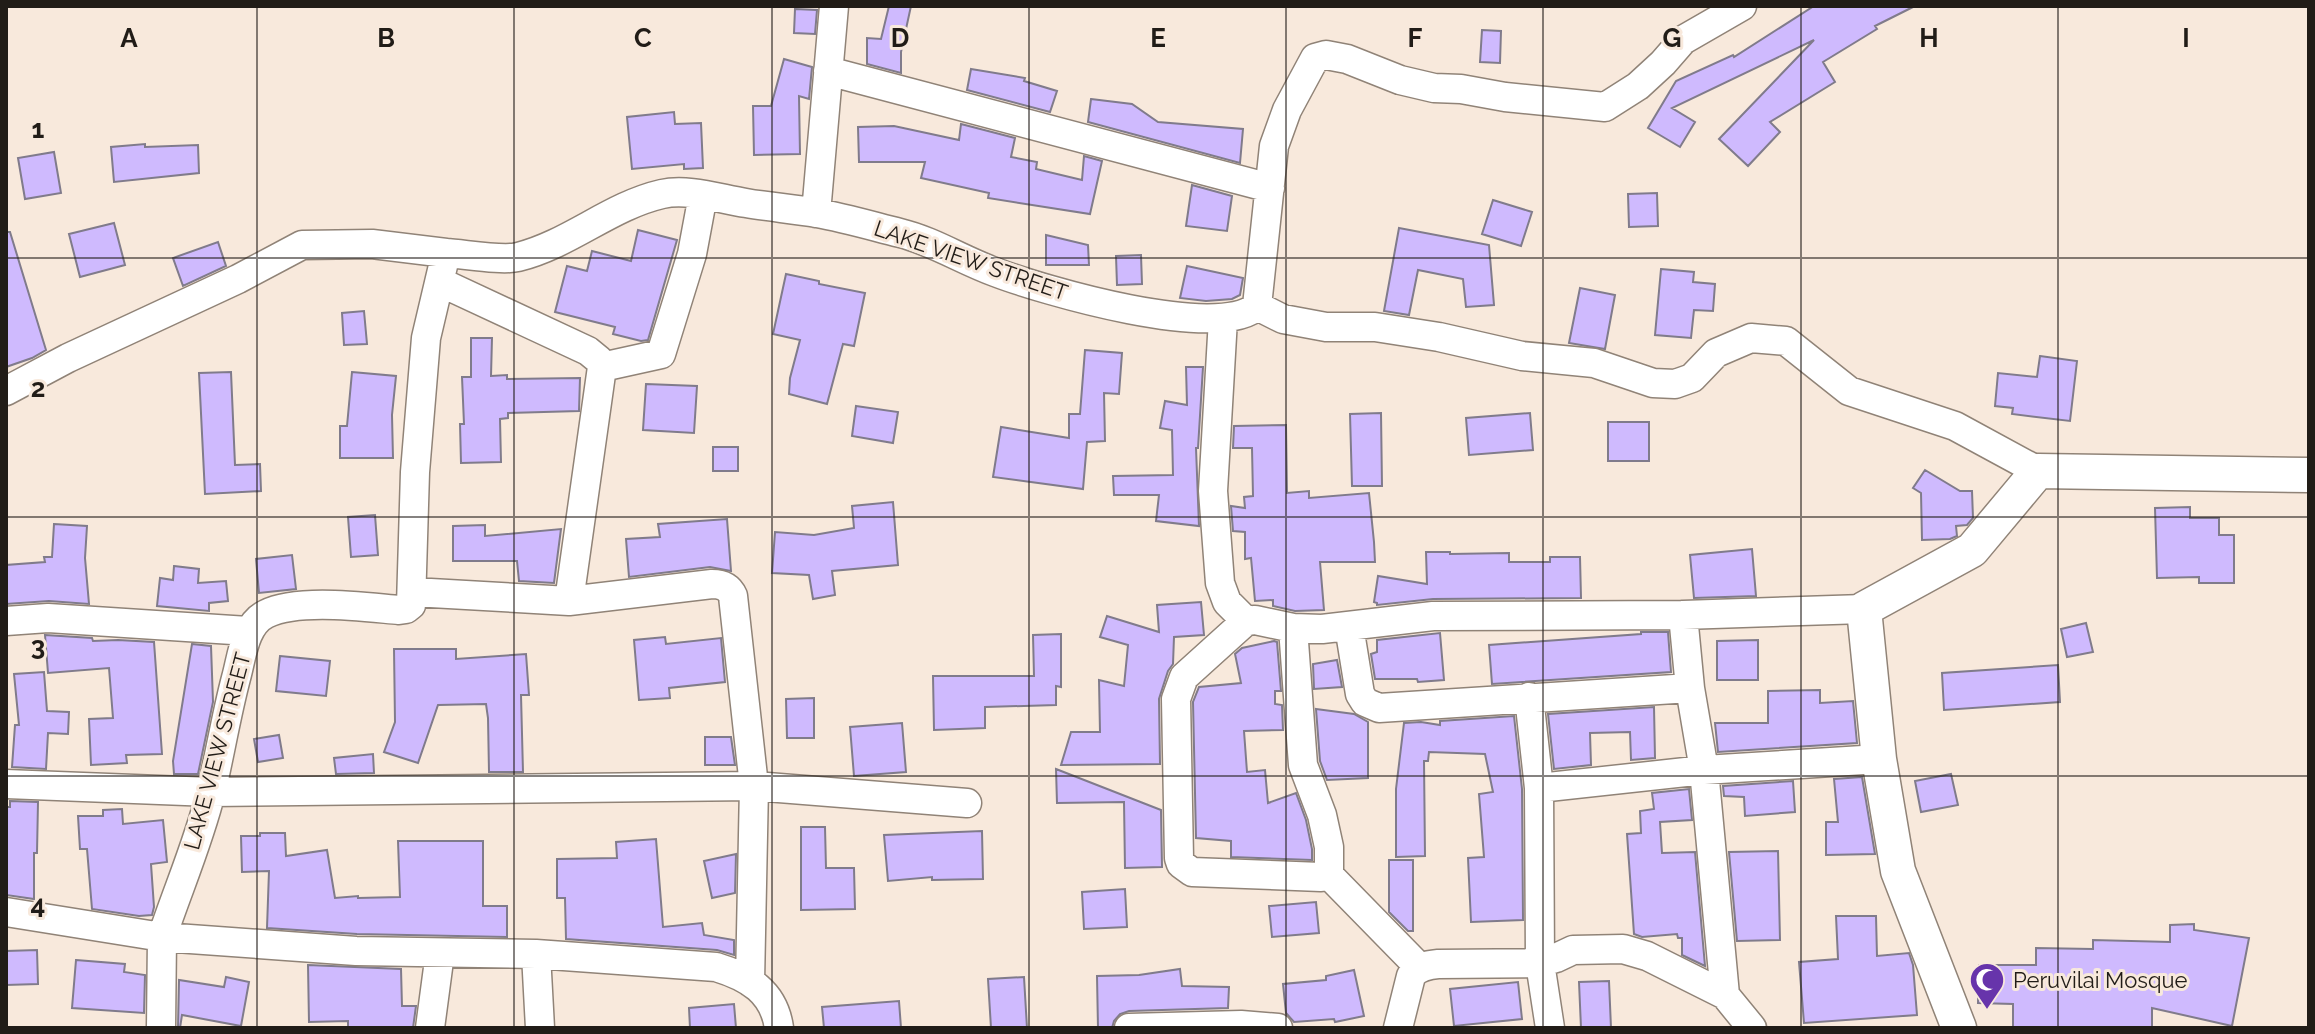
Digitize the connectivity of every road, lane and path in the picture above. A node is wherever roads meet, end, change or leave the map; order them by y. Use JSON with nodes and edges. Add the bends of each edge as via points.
{"nodes":[{"id":1,"x":834,"y":6,"type":"edge"},
{"id":2,"x":1742,"y":6,"type":"edge"},
{"id":3,"x":828,"y":71,"type":"junction"},
{"id":4,"x":1270,"y":188,"type":"junction"},
{"id":5,"x":703,"y":195,"type":"junction"},
{"id":6,"x":816,"y":213,"type":"junction"},
{"id":7,"x":446,"y":253,"type":"junction"},
{"id":8,"x":440,"y":282,"type":"junction"},
{"id":9,"x":1257,"y":306,"type":"junction"},
{"id":10,"x":1223,"y":319,"type":"junction"},
{"id":11,"x":602,"y":367,"type":"junction"},
{"id":12,"x":6,"y":391,"type":"edge"},
{"id":13,"x":2038,"y":471,"type":"junction"},
{"id":14,"x":2309,"y":475,"type":"edge"},
{"id":15,"x":413,"y":592,"type":"junction"},
{"id":16,"x":569,"y":601,"type":"junction"},
{"id":17,"x":1864,"y":609,"type":"junction"},
{"id":18,"x":1683,"y":615,"type":"junction"},
{"id":19,"x":6,"y":621,"type":"edge"},
{"id":20,"x":1246,"y":621,"type":"junction"},
{"id":21,"x":1349,"y":626,"type":"junction"},
{"id":22,"x":1293,"y":628,"type":"junction"},
{"id":23,"x":248,"y":631,"type":"junction"},
{"id":24,"x":1690,"y":688,"type":"junction"},
{"id":25,"x":1529,"y":697,"type":"junction"},
{"id":26,"x":1879,"y":759,"type":"junction"},
{"id":27,"x":1704,"y":770,"type":"junction"},
{"id":28,"x":6,"y":784,"type":"edge"},
{"id":29,"x":754,"y":786,"type":"junction"},
{"id":30,"x":1539,"y":788,"type":"junction"},
{"id":31,"x":211,"y":792,"type":"junction"},
{"id":32,"x":967,"y":803,"type":"dead end"},
{"id":33,"x":1327,"y":873,"type":"junction"},
{"id":34,"x":6,"y":912,"type":"edge"},
{"id":35,"x":162,"y":937,"type":"junction"},
{"id":36,"x":440,"y":953,"type":"junction"},
{"id":37,"x":536,"y":954,"type":"junction"},
{"id":38,"x":1540,"y":963,"type":"junction"},
{"id":39,"x":1420,"y":968,"type":"junction"},
{"id":40,"x":750,"y":982,"type":"junction"},
{"id":41,"x":1725,"y":995,"type":"junction"},
{"id":42,"x":161,"y":1028,"type":"edge"},
{"id":43,"x":430,"y":1028,"type":"edge"},
{"id":44,"x":540,"y":1028,"type":"edge"},
{"id":45,"x":779,"y":1028,"type":"edge"},
{"id":46,"x":1129,"y":1028,"type":"edge"},
{"id":47,"x":1278,"y":1028,"type":"edge"},
{"id":48,"x":1398,"y":1028,"type":"edge"},
{"id":49,"x":1550,"y":1028,"type":"edge"},
{"id":50,"x":1752,"y":1028,"type":"edge"},
{"id":51,"x":1959,"y":1028,"type":"edge"}],
"edges":[{"from":1,"to":3,"type":"street"},
{"from":2,"to":4,"type":"street","via":[[1683,40],[1638,86],[1605,107],[1434,88],[1347,59],[1315,58],[1274,146]]},
{"from":3,"to":4,"type":"street"},
{"from":3,"to":6,"type":"street"},
{"from":4,"to":9,"type":"street"},
{"from":5,"to":6,"type":"street","name":"LAKE VIEW STREET"},
{"from":5,"to":7,"type":"street","name":"LAKE VIEW STREET","via":[[665,193],[617,209],[515,258]]},
{"from":5,"to":11,"type":"street","via":[[692,254],[661,354]]},
{"from":6,"to":10,"type":"street","name":"LAKE VIEW STREET","via":[[919,237],[1024,283],[1124,308]]},
{"from":7,"to":8,"type":"street"},
{"from":7,"to":12,"type":"street","name":"LAKE VIEW STREET","via":[[372,244],[302,245]]},
{"from":8,"to":11,"type":"street","via":[[588,351]]},
{"from":8,"to":15,"type":"street","via":[[426,338],[415,472]]},
{"from":9,"to":10,"type":"street","name":"LAKE VIEW STREET","via":[[1250,313]]},
{"from":9,"to":13,"type":"street","via":[[1283,319],[1326,327],[1375,327],[1522,356],[1594,363],[1653,383],[1692,378],[1716,353],[1751,338],[1786,341],[1849,391],[1955,426]]},
{"from":10,"to":20,"type":"street","via":[[1213,491],[1216,537],[1220,583],[1227,602]]},
{"from":11,"to":16,"type":"street"},
{"from":13,"to":14,"type":"street"},
{"from":13,"to":17,"type":"street","via":[[1972,550]]},
{"from":15,"to":16,"type":"street"},
{"from":15,"to":23,"type":"street","name":"LAKE VIEW STREET","via":[[406,609],[289,607],[264,614]]},
{"from":16,"to":29,"type":"street","via":[[712,584],[729,589]]},
{"from":17,"to":18,"type":"street"},
{"from":17,"to":26,"type":"street"},
{"from":18,"to":21,"type":"street","via":[[1433,616]]},
{"from":18,"to":24,"type":"street"},
{"from":19,"to":23,"type":"street","via":[[48,618]]},
{"from":20,"to":22,"type":"street"},
{"from":20,"to":33,"type":"street","via":[[1184,677],[1176,699],[1179,861],[1192,872],[1321,877]]},
{"from":21,"to":22,"type":"street"},
{"from":21,"to":25,"type":"street","via":[[1360,694],[1379,708]]},
{"from":22,"to":33,"type":"street","via":[[1303,765],[1327,837]]},
{"from":23,"to":31,"type":"street","name":"LAKE VIEW STREET"},
{"from":24,"to":25,"type":"street"},
{"from":24,"to":27,"type":"street"},
{"from":25,"to":30,"type":"street"},
{"from":26,"to":27,"type":"street"},
{"from":26,"to":51,"type":"street","via":[[1898,871]]},
{"from":27,"to":30,"type":"street"},
{"from":27,"to":41,"type":"street"},
{"from":28,"to":31,"type":"street"},
{"from":29,"to":31,"type":"street"},
{"from":29,"to":32,"type":"street"},
{"from":29,"to":40,"type":"street"},
{"from":30,"to":38,"type":"street"},
{"from":31,"to":35,"type":"street","name":"LAKE VIEW STREET"},
{"from":33,"to":39,"type":"street"},
{"from":34,"to":35,"type":"street"},
{"from":35,"to":36,"type":"street"},
{"from":35,"to":42,"type":"street","name":"LAKE VIEW STREET"},
{"from":36,"to":37,"type":"street"},
{"from":36,"to":43,"type":"street"},
{"from":37,"to":40,"type":"street","via":[[716,967]]},
{"from":37,"to":44,"type":"street"},
{"from":38,"to":39,"type":"street"},
{"from":38,"to":41,"type":"street","via":[[1573,950],[1623,949]]},
{"from":38,"to":49,"type":"street"},
{"from":39,"to":48,"type":"street","via":[[1411,976]]},
{"from":40,"to":45,"type":"street","via":[[772,1002]]},
{"from":41,"to":50,"type":"street"},
{"from":46,"to":47,"type":"street"}]}
